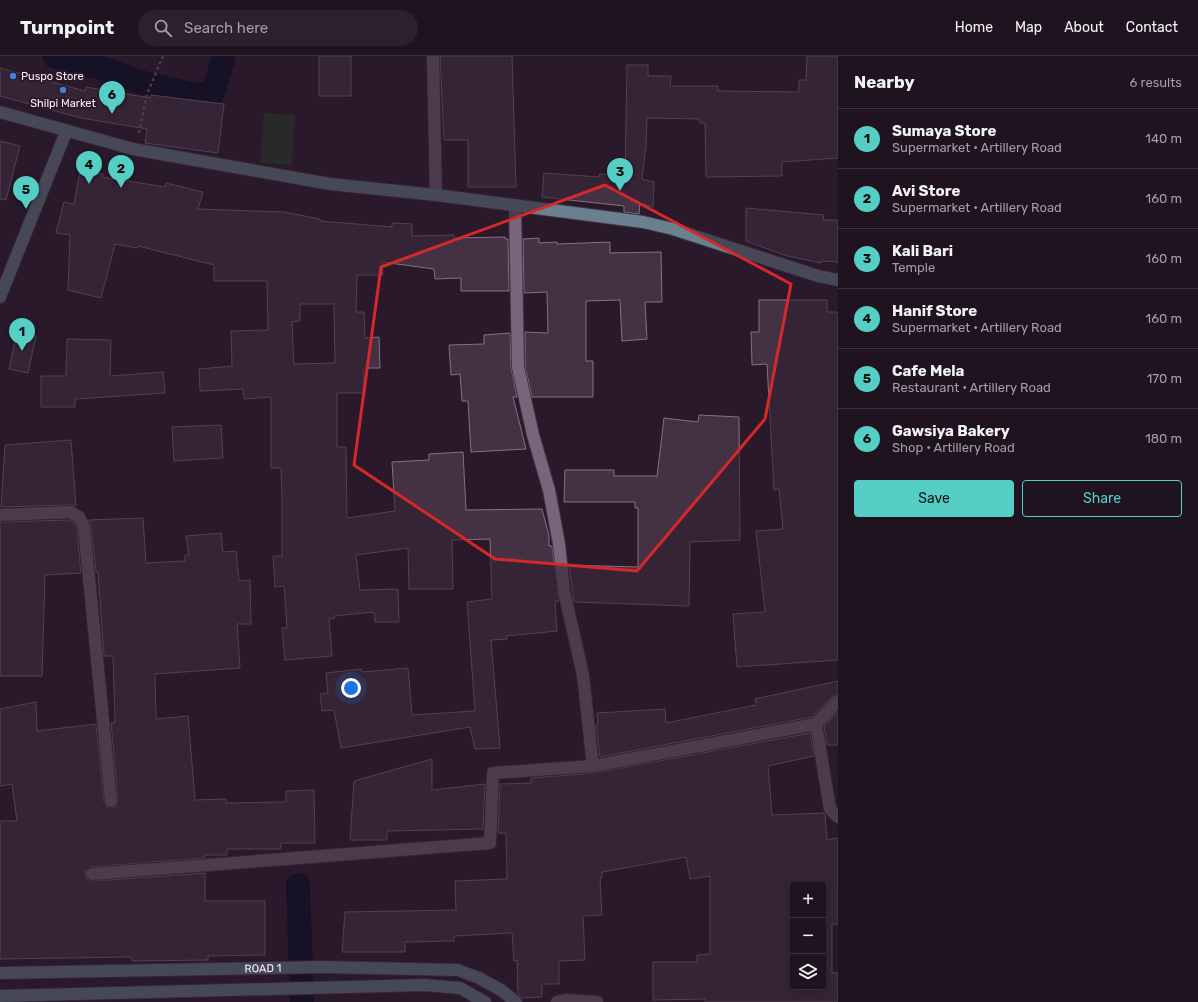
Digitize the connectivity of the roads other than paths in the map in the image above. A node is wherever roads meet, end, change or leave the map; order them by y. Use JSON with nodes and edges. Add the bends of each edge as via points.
{"nodes":[{"id":1,"x":433,"y":56,"type":"edge"},
{"id":2,"x":0,"y":112,"type":"edge"},
{"id":3,"x":66,"y":132,"type":"junction"},
{"id":4,"x":436,"y":195,"type":"junction"},
{"id":5,"x":515,"y":205,"type":"junction"},
{"id":6,"x":838,"y":280,"type":"edge"},
{"id":7,"x":0,"y":297,"type":"edge"},
{"id":8,"x":0,"y":515,"type":"edge"},
{"id":9,"x":838,"y":701,"type":"edge"},
{"id":10,"x":816,"y":724,"type":"junction"},
{"id":11,"x":593,"y":766,"type":"junction"},
{"id":12,"x":111,"y":801,"type":"dead end"},
{"id":13,"x":838,"y":818,"type":"edge"},
{"id":14,"x":92,"y":874,"type":"dead end"},
{"id":15,"x":0,"y":973,"type":"edge"},
{"id":16,"x":0,"y":996,"type":"edge"},
{"id":17,"x":484,"y":1002,"type":"edge"},
{"id":18,"x":516,"y":1002,"type":"edge"},
{"id":19,"x":557,"y":1002,"type":"edge"},
{"id":20,"x":597,"y":1002,"type":"edge"}],
"edges":[{"from":1,"to":4,"type":"street"},
{"from":2,"to":3,"type":"street"},
{"from":3,"to":4,"type":"street","via":[[133,149],[330,184]]},
{"from":3,"to":7,"type":"street"},
{"from":4,"to":5,"type":"street"},
{"from":5,"to":6,"type":"street","via":[[643,222]]},
{"from":5,"to":11,"type":"street","via":[[518,367],[550,498],[564,591],[583,675]]},
{"from":8,"to":12,"type":"street","via":[[70,512],[80,517],[84,527]]},
{"from":9,"to":10,"type":"street"},
{"from":10,"to":11,"type":"street"},
{"from":10,"to":13,"type":"street","via":[[830,809]]},
{"from":11,"to":14,"type":"street","via":[[492,773],[490,843]]},
{"from":15,"to":18,"type":"street","name":"ROAD 1","via":[[322,967],[458,970],[501,990]]},
{"from":16,"to":17,"type":"street","via":[[424,985],[460,988]]},
{"from":19,"to":20,"type":"street"}]}
